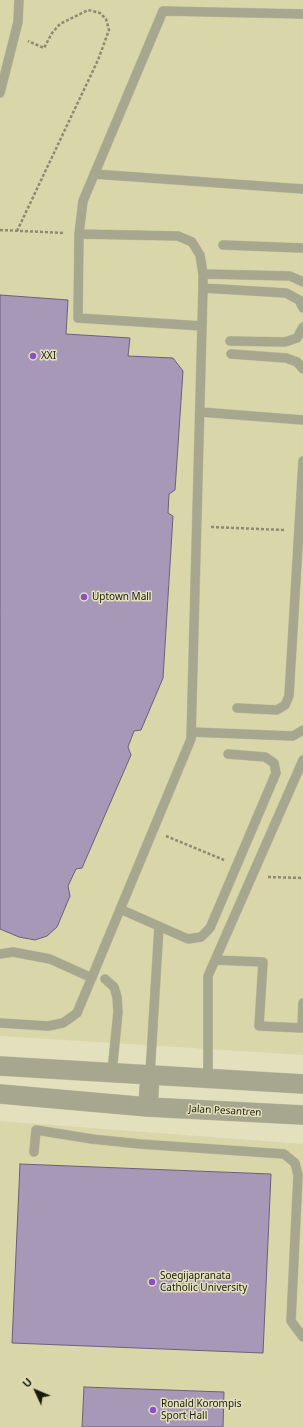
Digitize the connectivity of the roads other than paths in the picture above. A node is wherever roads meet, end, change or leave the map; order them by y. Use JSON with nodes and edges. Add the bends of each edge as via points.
{"nodes":[{"id":1,"x":19,"y":0,"type":"edge"},
{"id":2,"x":303,"y":14,"type":"edge"},
{"id":3,"x":0,"y":94,"type":"edge"},
{"id":4,"x":94,"y":174,"type":"junction"},
{"id":5,"x":303,"y":189,"type":"edge"},
{"id":6,"x":79,"y":234,"type":"junction"},
{"id":7,"x":223,"y":245,"type":"dead end"},
{"id":8,"x":303,"y":248,"type":"edge"},
{"id":9,"x":203,"y":274,"type":"junction"},
{"id":10,"x":303,"y":282,"type":"edge"},
{"id":11,"x":203,"y":288,"type":"junction"},
{"id":12,"x":303,"y":308,"type":"edge"},
{"id":13,"x":202,"y":326,"type":"junction"},
{"id":14,"x":303,"y":327,"type":"edge"},
{"id":15,"x":230,"y":340,"type":"dead end"},
{"id":16,"x":231,"y":354,"type":"dead end"},
{"id":17,"x":303,"y":369,"type":"edge"},
{"id":18,"x":200,"y":412,"type":"junction"},
{"id":19,"x":303,"y":420,"type":"edge"},
{"id":20,"x":303,"y":461,"type":"edge"},
{"id":21,"x":237,"y":708,"type":"dead end"},
{"id":22,"x":303,"y":730,"type":"edge"},
{"id":23,"x":191,"y":732,"type":"junction"},
{"id":24,"x":228,"y":754,"type":"dead end"},
{"id":25,"x":303,"y":760,"type":"edge"},
{"id":26,"x":120,"y":909,"type":"junction"},
{"id":27,"x":159,"y":926,"type":"junction"},
{"id":28,"x":0,"y":954,"type":"edge"},
{"id":29,"x":216,"y":960,"type":"junction"},
{"id":30,"x":92,"y":978,"type":"junction"},
{"id":31,"x":105,"y":979,"type":"dead end"},
{"id":32,"x":303,"y":1003,"type":"edge"},
{"id":33,"x":0,"y":1023,"type":"edge"},
{"id":34,"x":0,"y":1066,"type":"edge"},
{"id":35,"x":112,"y":1072,"type":"junction"},
{"id":36,"x":150,"y":1074,"type":"junction"},
{"id":37,"x":208,"y":1077,"type":"junction"},
{"id":38,"x":303,"y":1084,"type":"edge"},
{"id":39,"x":0,"y":1094,"type":"edge"},
{"id":40,"x":148,"y":1107,"type":"junction"},
{"id":41,"x":303,"y":1115,"type":"edge"},
{"id":42,"x":34,"y":1152,"type":"dead end"},
{"id":43,"x":299,"y":1238,"type":"edge"},
{"id":44,"x":303,"y":1337,"type":"edge"}],
"edges":[{"from":1,"to":3,"type":"lane","via":[[18,22]]},
{"from":2,"to":4,"type":"lane","via":[[163,11]]},
{"from":4,"to":5,"type":"lane"},
{"from":4,"to":6,"type":"lane","via":[[83,201]]},
{"from":6,"to":9,"type":"lane","via":[[178,236],[192,242],[200,255]]},
{"from":6,"to":13,"type":"lane","via":[[78,318]]},
{"from":7,"to":8,"type":"lane"},
{"from":9,"to":10,"type":"lane","via":[[290,276]]},
{"from":9,"to":11,"type":"lane"},
{"from":11,"to":12,"type":"lane","via":[[286,293],[299,300]]},
{"from":11,"to":13,"type":"lane"},
{"from":13,"to":18,"type":"lane"},
{"from":14,"to":15,"type":"lane","via":[[297,338],[285,342]]},
{"from":16,"to":17,"type":"lane","via":[[286,358],[297,362]]},
{"from":18,"to":19,"type":"lane"},
{"from":18,"to":23,"type":"lane"},
{"from":20,"to":21,"type":"lane","via":[[289,696],[285,705],[277,710]]},
{"from":22,"to":23,"type":"lane","via":[[293,736]]},
{"from":23,"to":26,"type":"lane","via":[[191,739]]},
{"from":24,"to":27,"type":"lane","via":[[265,757],[274,763],[276,773],[210,928],[201,938],[188,939]]},
{"from":25,"to":29,"type":"lane"},
{"from":26,"to":27,"type":"lane"},
{"from":26,"to":30,"type":"lane"},
{"from":27,"to":36,"type":"lane"},
{"from":28,"to":30,"type":"lane","via":[[13,952],[50,959]]},
{"from":29,"to":32,"type":"lane","via":[[263,962],[259,1026],[302,1028]]},
{"from":29,"to":37,"type":"lane","via":[[208,976]]},
{"from":30,"to":33,"type":"lane","via":[[77,1013],[63,1023],[48,1026]]},
{"from":31,"to":35,"type":"lane","via":[[114,987],[117,997]]},
{"from":34,"to":35,"type":"street"},
{"from":35,"to":36,"type":"street"},
{"from":36,"to":37,"type":"street"},
{"from":36,"to":40,"type":"street"},
{"from":37,"to":38,"type":"street"},
{"from":39,"to":40,"type":"street","name":"Jalan Pesantren"},
{"from":40,"to":41,"type":"street","name":"Jalan Pesantren"},
{"from":42,"to":43,"type":"lane","via":[[36,1130],[140,1144],[284,1154],[295,1163],[298,1175]]},
{"from":43,"to":44,"type":"lane","via":[[291,1321]]}]}
